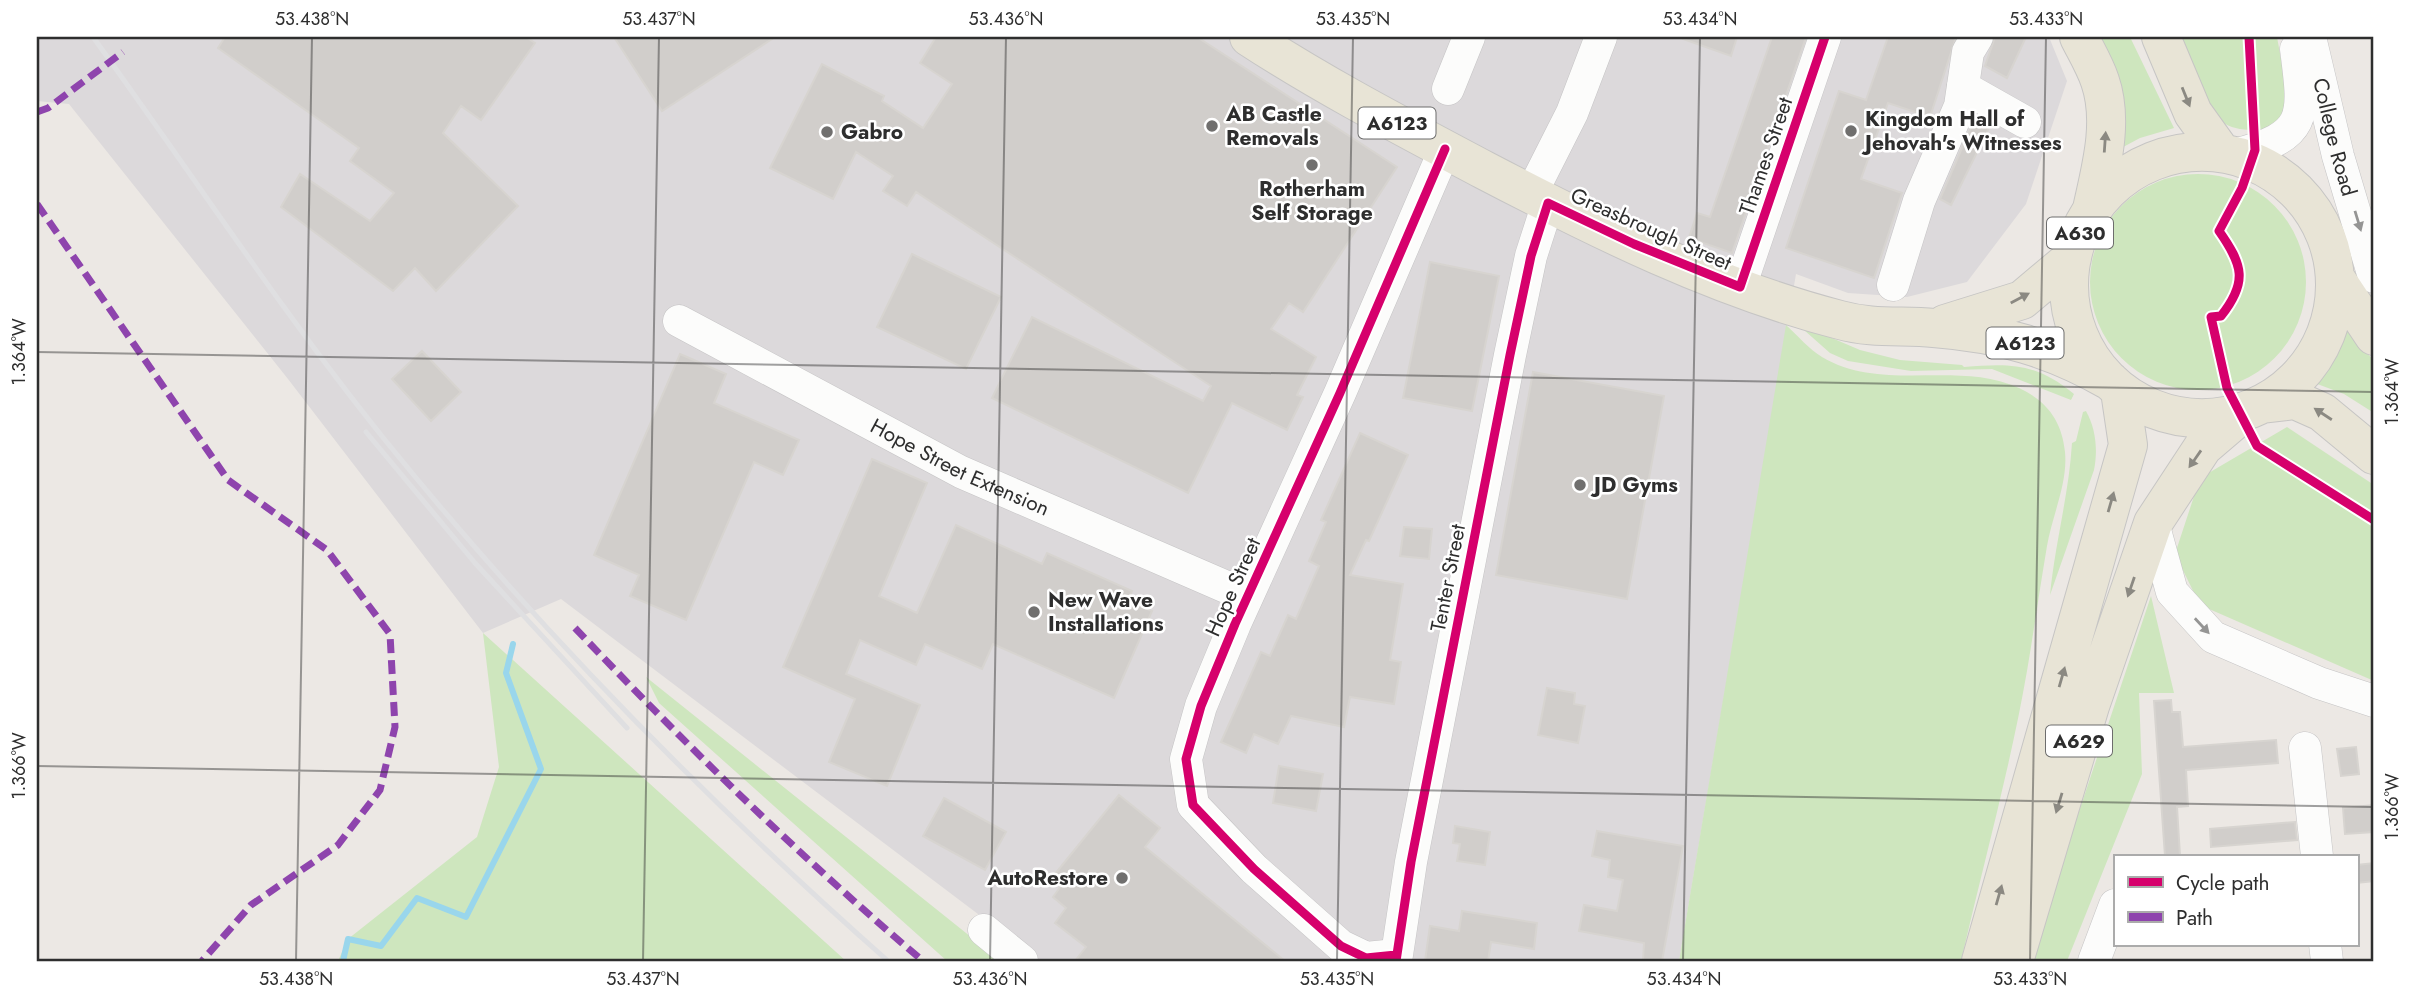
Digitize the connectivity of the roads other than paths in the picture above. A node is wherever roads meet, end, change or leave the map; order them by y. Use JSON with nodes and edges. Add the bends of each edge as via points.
{"nodes":[{"id":1,"x":1249,"y":37,"type":"edge"},
{"id":2,"x":1469,"y":37,"type":"edge"},
{"id":3,"x":1601,"y":37,"type":"edge"},
{"id":4,"x":1825,"y":37,"type":"edge"},
{"id":5,"x":1977,"y":37,"type":"edge"},
{"id":6,"x":2079,"y":37,"type":"edge"},
{"id":7,"x":2161,"y":37,"type":"edge"},
{"id":8,"x":2294,"y":37,"type":"edge"},
{"id":9,"x":2309,"y":37,"type":"edge"},
{"id":10,"x":1963,"y":87,"type":"junction"},
{"id":11,"x":1448,"y":89,"type":"dead end"},
{"id":12,"x":2025,"y":122,"type":"dead end"},
{"id":13,"x":1445,"y":149,"type":"junction"},
{"id":14,"x":2227,"y":153,"type":"junction"},
{"id":15,"x":1540,"y":199,"type":"junction"},
{"id":16,"x":2092,"y":209,"type":"junction"},
{"id":17,"x":2072,"y":258,"type":"junction"},
{"id":18,"x":2374,"y":277,"type":"edge"},
{"id":19,"x":2336,"y":279,"type":"junction"},
{"id":20,"x":1893,"y":285,"type":"dead end"},
{"id":21,"x":1740,"y":287,"type":"junction"},
{"id":22,"x":679,"y":321,"type":"dead end"},
{"id":23,"x":1933,"y":327,"type":"junction"},
{"id":24,"x":2374,"y":336,"type":"edge"},
{"id":25,"x":2115,"y":386,"type":"junction"},
{"id":26,"x":2253,"y":408,"type":"junction"},
{"id":27,"x":2374,"y":455,"type":"edge"},
{"id":28,"x":2153,"y":523,"type":"junction"},
{"id":29,"x":1247,"y":596,"type":"junction"},
{"id":30,"x":2374,"y":701,"type":"edge"},
{"id":31,"x":2305,"y":748,"type":"dead end"},
{"id":32,"x":2317,"y":855,"type":"edge"},
{"id":33,"x":2114,"y":908,"type":"edge"},
{"id":34,"x":984,"y":930,"type":"dead end"},
{"id":35,"x":1396,"y":958,"type":"edge"},
{"id":36,"x":1022,"y":961,"type":"edge"},
{"id":37,"x":1981,"y":961,"type":"edge"},
{"id":38,"x":2014,"y":961,"type":"edge"},
{"id":39,"x":2094,"y":961,"type":"edge"}],
"edges":[{"from":1,"to":13,"type":"main road","name":"Greasbrough Street","number":"A6123"},
{"from":2,"to":11,"type":"street"},
{"from":3,"to":15,"type":"street","name":"Tenter Street"},
{"from":4,"to":21,"type":"street","name":"Thames Street"},
{"from":5,"to":10,"type":"street","via":[[1968,52]]},
{"from":16,"to":6,"type":"main road","number":"A630","one_way":true,"via":[[2106,117],[2101,82]]},
{"from":7,"to":14,"type":"main road","one_way":true,"via":[[2193,113]]},
{"from":8,"to":14,"type":"street","name":"College Road","via":[[2299,118],[2291,131],[2272,145]]},
{"from":9,"to":18,"type":"street","name":"College Road","one_way":true},
{"from":10,"to":12,"type":"street"},
{"from":10,"to":20,"type":"street","via":[[1960,106],[1919,201]]},
{"from":13,"to":15,"type":"main road","name":"Greasbrough Street","number":"A6123"},
{"from":13,"to":29,"type":"street","name":"Hope Street"},
{"from":14,"to":16,"type":"main road","number":"A630","via":[[2184,152],[2148,162],[2117,182]]},
{"from":14,"to":19,"type":"main road","number":"A630","via":[[2263,165],[2309,204],[2322,225]]},
{"from":15,"to":21,"type":"main road","name":"Greasbrough Street","number":"A6123"},
{"from":15,"to":35,"type":"street","name":"Tenter Street"},
{"from":16,"to":17,"type":"main road","number":"A630"},
{"from":23,"to":17,"type":"main road","name":"Greasbrough Street","number":"A6123","one_way":true,"via":[[2022,300]]},
{"from":17,"to":25,"type":"main road","number":"A630","via":[[2070,298],[2080,337],[2092,360]]},
{"from":19,"to":24,"type":"main road","number":"A630"},
{"from":19,"to":26,"type":"main road","number":"A630","via":[[2324,339],[2309,365],[2288,387]]},
{"from":21,"to":23,"type":"main road","name":"Greasbrough Street","number":"A6123","via":[[1840,320],[1887,328]]},
{"from":22,"to":29,"type":"street","name":"Hope Street Extension","via":[[961,472]]},
{"from":23,"to":25,"type":"main road","name":"Greasbrough Street","number":"A6123","via":[[2007,337],[2066,356]]},
{"from":25,"to":26,"type":"main road","number":"A630","via":[[2157,410],[2185,417],[2215,418]]},
{"from":37,"to":25,"type":"main road","number":"A629","one_way":true,"via":[[2128,445]]},
{"from":27,"to":26,"type":"main road","number":"A630","one_way":true,"via":[[2322,412],[2295,400]]},
{"from":26,"to":28,"type":"main road","number":"A629","one_way":true,"via":[[2203,447]]},
{"from":28,"to":30,"type":"street","one_way":true,"via":[[2172,592],[2213,637],[2319,683]]},
{"from":28,"to":38,"type":"main road","number":"A629","one_way":true,"via":[[2090,706]]},
{"from":29,"to":35,"type":"street","name":"Hope Street","via":[[1201,706],[1186,759],[1193,805],[1254,869],[1341,946],[1366,958]]},
{"from":31,"to":32,"type":"street"},
{"from":33,"to":39,"type":"street"},
{"from":34,"to":36,"type":"street"}]}
